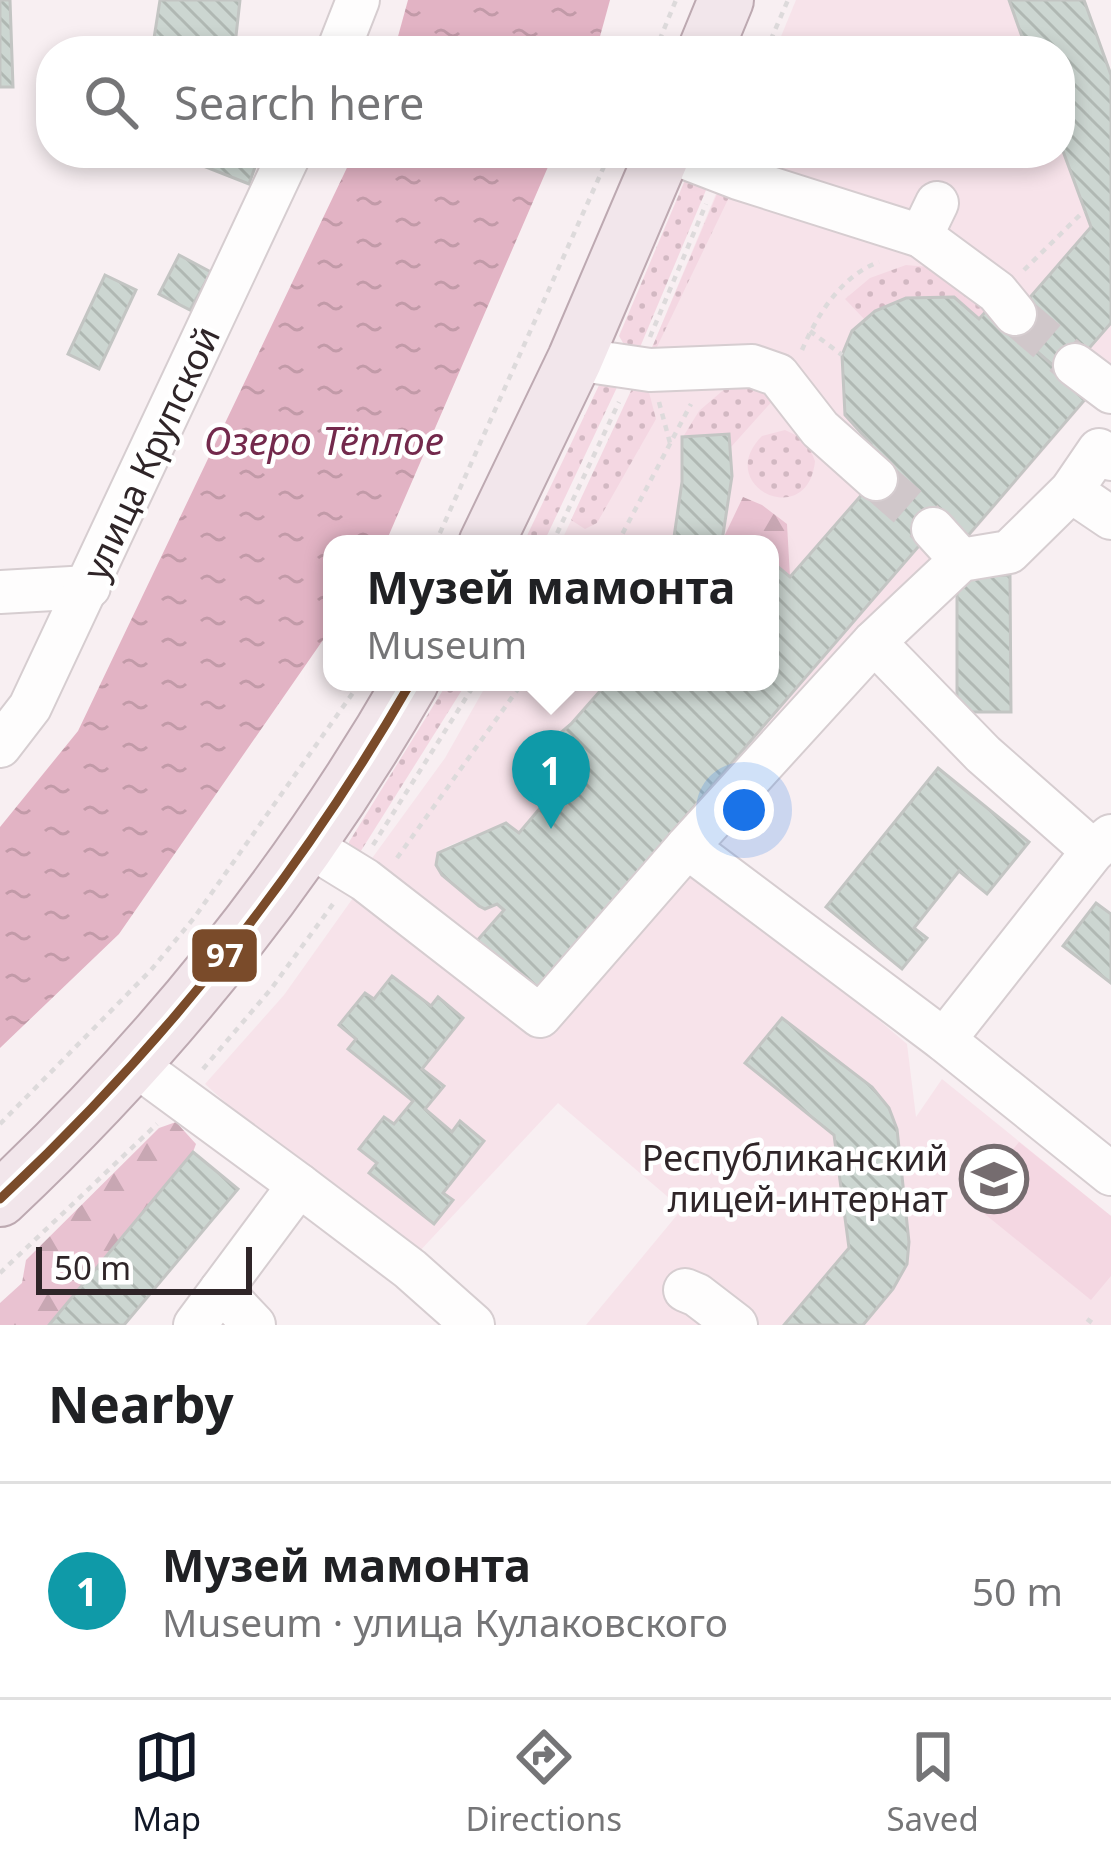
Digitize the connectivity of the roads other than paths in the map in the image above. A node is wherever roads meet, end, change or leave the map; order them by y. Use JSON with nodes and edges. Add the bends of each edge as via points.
{"nodes":[{"id":1,"x":358,"y":0,"type":"edge"},
{"id":2,"x":726,"y":0,"type":"edge"},
{"id":3,"x":344,"y":36,"type":"edge"},
{"id":4,"x":711,"y":36,"type":"edge"},
{"id":5,"x":283,"y":168,"type":"edge"},
{"id":6,"x":657,"y":168,"type":"edge"},
{"id":7,"x":712,"y":168,"type":"edge"},
{"id":8,"x":1015,"y":314,"type":"tunnel mouth"},
{"id":9,"x":574,"y":359,"type":"junction"},
{"id":10,"x":1075,"y":365,"type":"tunnel mouth"},
{"id":11,"x":1111,"y":392,"type":"edge"},
{"id":12,"x":1107,"y":447,"type":"edge"},
{"id":13,"x":876,"y":478,"type":"tunnel mouth"},
{"id":14,"x":1071,"y":491,"type":"junction"},
{"id":15,"x":1111,"y":518,"type":"edge"},
{"id":16,"x":490,"y":535,"type":"edge"},
{"id":17,"x":89,"y":587,"type":"junction"},
{"id":18,"x":0,"y":592,"type":"edge"},
{"id":19,"x":874,"y":642,"type":"junction"},
{"id":20,"x":404,"y":691,"type":"edge"},
{"id":21,"x":0,"y":746,"type":"edge"},
{"id":22,"x":1102,"y":843,"type":"edge"},
{"id":23,"x":308,"y":845,"type":"junction"},
{"id":24,"x":687,"y":847,"type":"junction"},
{"id":25,"x":944,"y":1040,"type":"junction"},
{"id":26,"x":133,"y":1063,"type":"junction"},
{"id":27,"x":1111,"y":1174,"type":"edge"},
{"id":28,"x":298,"y":1185,"type":"junction"},
{"id":29,"x":0,"y":1199,"type":"edge"},
{"id":30,"x":221,"y":1290,"type":"junction"},
{"id":31,"x":685,"y":1290,"type":"dead end"},
{"id":32,"x":195,"y":1325,"type":"edge"},
{"id":33,"x":254,"y":1325,"type":"edge"},
{"id":34,"x":472,"y":1325,"type":"edge"},
{"id":35,"x":736,"y":1325,"type":"edge"}],
"edges":[{"from":1,"to":3,"type":"street"},
{"from":2,"to":4,"type":"main road"},
{"from":5,"to":17,"type":"street","name":"улица Крупской"},
{"from":6,"to":9,"type":"main road"},
{"from":7,"to":8,"type":"street","via":[[929,220]]},
{"from":9,"to":13,"type":"street","via":[[650,370],[752,365],[778,374],[820,429]]},
{"from":9,"to":16,"type":"main road"},
{"from":10,"to":11,"type":"street"},
{"from":12,"to":14,"type":"street"},
{"from":14,"to":15,"type":"street"},
{"from":14,"to":19,"type":"street","via":[[1009,552],[947,544]]},
{"from":17,"to":18,"type":"street"},
{"from":17,"to":21,"type":"street","name":"улица Крупской","via":[[31,707]]},
{"from":19,"to":22,"type":"street","via":[[983,754]]},
{"from":19,"to":24,"type":"street"},
{"from":20,"to":23,"type":"main road"},
{"from":22,"to":25,"type":"street"},
{"from":23,"to":24,"type":"street","via":[[541,1016]]},
{"from":23,"to":26,"type":"main road"},
{"from":24,"to":25,"type":"street"},
{"from":25,"to":27,"type":"street"},
{"from":26,"to":28,"type":"street"},
{"from":26,"to":29,"type":"main road"},
{"from":28,"to":30,"type":"street"},
{"from":28,"to":34,"type":"street"},
{"from":30,"to":32,"type":"street"},
{"from":30,"to":33,"type":"street"},
{"from":31,"to":35,"type":"street"}]}
